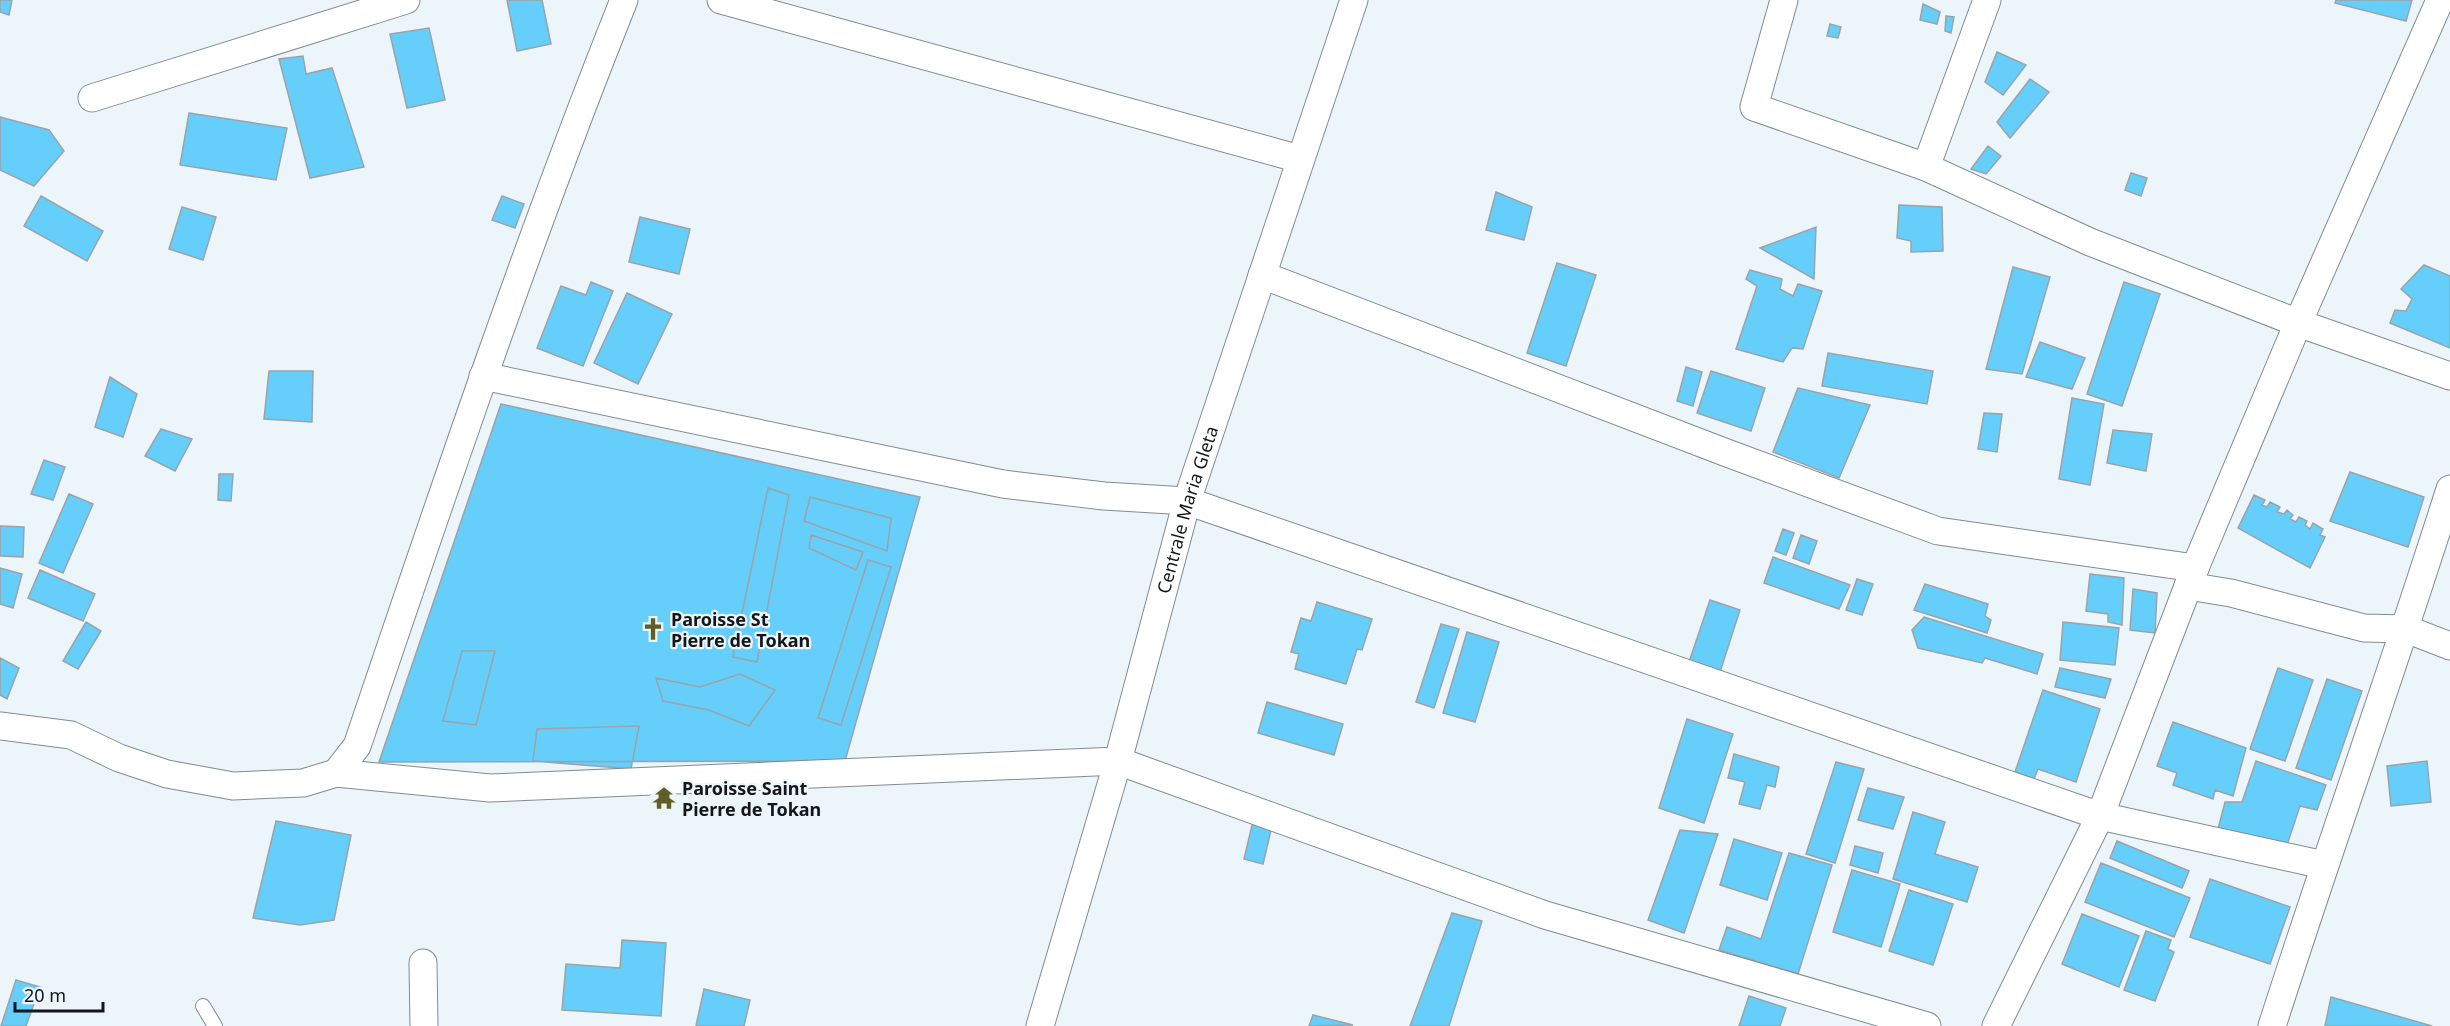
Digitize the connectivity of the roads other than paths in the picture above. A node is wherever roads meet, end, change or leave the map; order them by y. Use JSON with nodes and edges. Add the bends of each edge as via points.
{"nodes":[{"id":1,"x":405,"y":0,"type":"edge"},
{"id":2,"x":624,"y":0,"type":"edge"},
{"id":3,"x":721,"y":0,"type":"edge"},
{"id":4,"x":1354,"y":0,"type":"edge"},
{"id":5,"x":1784,"y":0,"type":"edge"},
{"id":6,"x":1987,"y":0,"type":"edge"},
{"id":7,"x":2440,"y":0,"type":"edge"},
{"id":8,"x":92,"y":98,"type":"dead end"},
{"id":9,"x":1300,"y":159,"type":"junction"},
{"id":10,"x":1926,"y":167,"type":"junction"},
{"id":11,"x":1262,"y":275,"type":"junction"},
{"id":12,"x":2298,"y":323,"type":"junction"},
{"id":13,"x":483,"y":375,"type":"junction"},
{"id":14,"x":2450,"y":376,"type":"edge"},
{"id":15,"x":2450,"y":489,"type":"edge"},
{"id":16,"x":1186,"y":501,"type":"junction"},
{"id":17,"x":2192,"y":577,"type":"junction"},
{"id":18,"x":2406,"y":629,"type":"junction"},
{"id":19,"x":2450,"y":646,"type":"edge"},
{"id":20,"x":0,"y":726,"type":"edge"},
{"id":21,"x":1118,"y":761,"type":"junction"},
{"id":22,"x":336,"y":773,"type":"junction"},
{"id":23,"x":2100,"y":816,"type":"junction"},
{"id":24,"x":2324,"y":866,"type":"junction"},
{"id":25,"x":423,"y":963,"type":"dead end"},
{"id":26,"x":203,"y":1006,"type":"dead end"},
{"id":27,"x":215,"y":1026,"type":"edge"},
{"id":28,"x":424,"y":1026,"type":"edge"},
{"id":29,"x":1040,"y":1026,"type":"edge"},
{"id":30,"x":1927,"y":1026,"type":"edge"},
{"id":31,"x":1996,"y":1026,"type":"edge"},
{"id":32,"x":2272,"y":1026,"type":"edge"}],
"edges":[{"from":1,"to":8,"type":"street"},
{"from":2,"to":13,"type":"street"},
{"from":3,"to":9,"type":"street"},
{"from":4,"to":9,"type":"street","name":"Centrale Maria Gleta"},
{"from":5,"to":10,"type":"street","via":[[1754,107]]},
{"from":6,"to":10,"type":"street"},
{"from":7,"to":12,"type":"street"},
{"from":9,"to":11,"type":"street","name":"Centrale Maria Gleta"},
{"from":10,"to":12,"type":"street","via":[[2090,242]]},
{"from":11,"to":16,"type":"street","name":"Centrale Maria Gleta"},
{"from":11,"to":17,"type":"street","via":[[1938,531]]},
{"from":12,"to":14,"type":"street"},
{"from":12,"to":17,"type":"street"},
{"from":13,"to":16,"type":"street","via":[[1003,484]]},
{"from":13,"to":22,"type":"street","via":[[357,746]]},
{"from":15,"to":18,"type":"street"},
{"from":16,"to":21,"type":"street","name":"Centrale Maria Gleta"},
{"from":16,"to":23,"type":"street"},
{"from":17,"to":18,"type":"street","via":[[2231,593],[2364,628]]},
{"from":17,"to":23,"type":"street"},
{"from":18,"to":19,"type":"street"},
{"from":18,"to":24,"type":"street"},
{"from":20,"to":22,"type":"street","via":[[71,735],[119,758],[167,774],[233,786],[303,783]]},
{"from":21,"to":22,"type":"street","via":[[490,788]]},
{"from":21,"to":29,"type":"street","name":"Centrale Maria Gleta"},
{"from":21,"to":30,"type":"street","via":[[1545,915]]},
{"from":23,"to":24,"type":"street"},
{"from":23,"to":31,"type":"street"},
{"from":24,"to":32,"type":"street"},
{"from":25,"to":28,"type":"street"},
{"from":26,"to":27,"type":"lane"}]}
